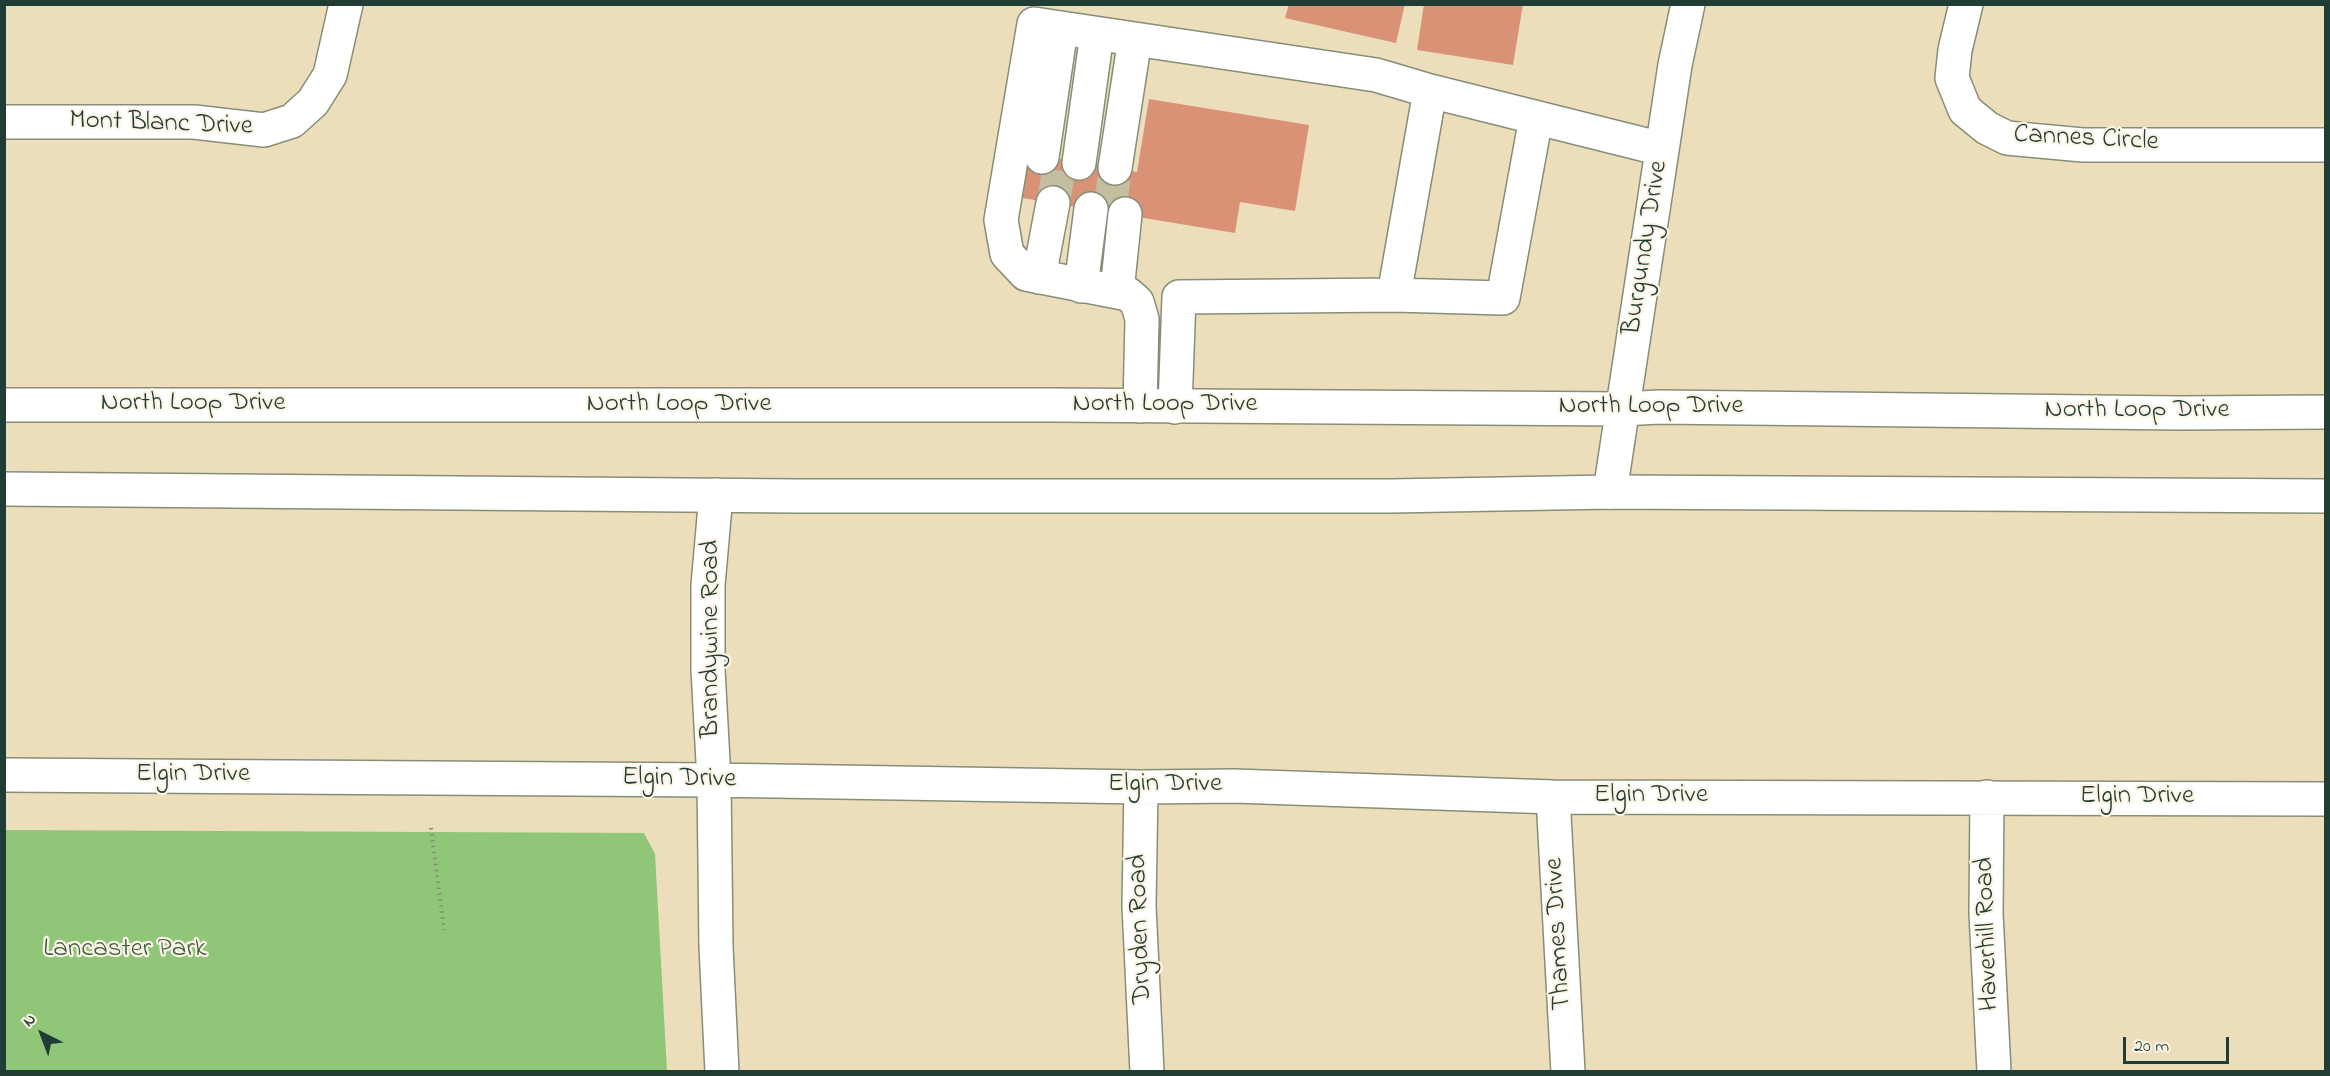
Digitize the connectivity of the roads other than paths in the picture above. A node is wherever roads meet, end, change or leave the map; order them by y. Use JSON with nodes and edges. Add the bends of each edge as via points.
{"nodes":[{"id":1,"x":346,"y":4,"type":"edge"},
{"id":2,"x":1688,"y":4,"type":"edge"},
{"id":3,"x":1966,"y":4,"type":"edge"},
{"id":4,"x":1106,"y":35,"type":"junction"},
{"id":5,"x":1430,"y":91,"type":"junction"},
{"id":6,"x":1536,"y":118,"type":"junction"},
{"id":7,"x":4,"y":122,"type":"edge"},
{"id":8,"x":2325,"y":145,"type":"edge"},
{"id":9,"x":1662,"y":149,"type":"junction"},
{"id":10,"x":1070,"y":282,"type":"junction"},
{"id":11,"x":1394,"y":295,"type":"junction"},
{"id":12,"x":4,"y":405,"type":"edge"},
{"id":13,"x":1140,"y":406,"type":"junction"},
{"id":14,"x":1175,"y":407,"type":"junction"},
{"id":15,"x":1622,"y":409,"type":"junction"},
{"id":16,"x":2325,"y":412,"type":"edge"},
{"id":17,"x":4,"y":489,"type":"edge"},
{"id":18,"x":1610,"y":492,"type":"junction"},
{"id":19,"x":716,"y":495,"type":"junction"},
{"id":20,"x":2325,"y":496,"type":"edge"},
{"id":21,"x":4,"y":775,"type":"edge"},
{"id":22,"x":714,"y":780,"type":"junction"},
{"id":23,"x":1141,"y":788,"type":"junction"},
{"id":24,"x":1553,"y":797,"type":"junction"},
{"id":25,"x":1987,"y":797,"type":"junction"},
{"id":26,"x":2325,"y":799,"type":"edge"},
{"id":27,"x":722,"y":1071,"type":"edge"},
{"id":28,"x":1147,"y":1071,"type":"edge"},
{"id":29,"x":1568,"y":1071,"type":"edge"},
{"id":30,"x":1994,"y":1071,"type":"edge"}],
"edges":[{"from":1,"to":7,"type":"street","name":"Mont Blanc Drive","via":[[330,75],[313,102],[292,121],[264,130],[194,122]]},
{"from":2,"to":9,"type":"street","name":"Burgundy Drive"},
{"from":3,"to":8,"type":"street","name":"Cannes Circle","via":[[1954,51],[1952,78],[1965,110],[1987,129],[2007,138],[2083,145]]},
{"from":4,"to":4,"type":"street","via":[[1088,164]]},
{"from":4,"to":5,"type":"street","via":[[1376,75]]},
{"from":4,"to":10,"type":"street","via":[[1034,24],[1001,220],[1007,254]]},
{"from":5,"to":6,"type":"street"},
{"from":5,"to":11,"type":"street"},
{"from":6,"to":9,"type":"street"},
{"from":6,"to":11,"type":"street","via":[[1503,298]]},
{"from":9,"to":15,"type":"street","name":"Burgundy Drive"},
{"from":10,"to":10,"type":"street","via":[[1081,208]]},
{"from":10,"to":13,"type":"street","via":[[1128,294],[1137,302],[1143,319]]},
{"from":11,"to":14,"type":"street","via":[[1179,297]]},
{"from":12,"to":13,"type":"street","name":"North Loop Drive"},
{"from":13,"to":14,"type":"street","name":"North Loop Drive"},
{"from":14,"to":15,"type":"street","name":"North Loop Drive"},
{"from":15,"to":16,"type":"street","name":"North Loop Drive"},
{"from":15,"to":18,"type":"street","name":"Burgundy Drive"},
{"from":17,"to":19,"type":"street"},
{"from":18,"to":19,"type":"street","via":[[1391,496]]},
{"from":18,"to":20,"type":"street"},
{"from":19,"to":22,"type":"street","name":"Brandywine Road","via":[[708,585]]},
{"from":21,"to":22,"type":"street","name":"Elgin Drive"},
{"from":22,"to":23,"type":"street","name":"Elgin Drive"},
{"from":22,"to":27,"type":"street","name":"Brandywine Road"},
{"from":23,"to":24,"type":"street","name":"Elgin Drive","via":[[1234,786]]},
{"from":23,"to":28,"type":"street","name":"Dryden Road","via":[[1139,906]]},
{"from":24,"to":25,"type":"street","name":"Elgin Drive"},
{"from":24,"to":29,"type":"street","name":"Thames Drive"},
{"from":25,"to":26,"type":"street","name":"Elgin Drive"},
{"from":25,"to":30,"type":"street","name":"Haverhill Road","via":[[1986,913]]}]}
